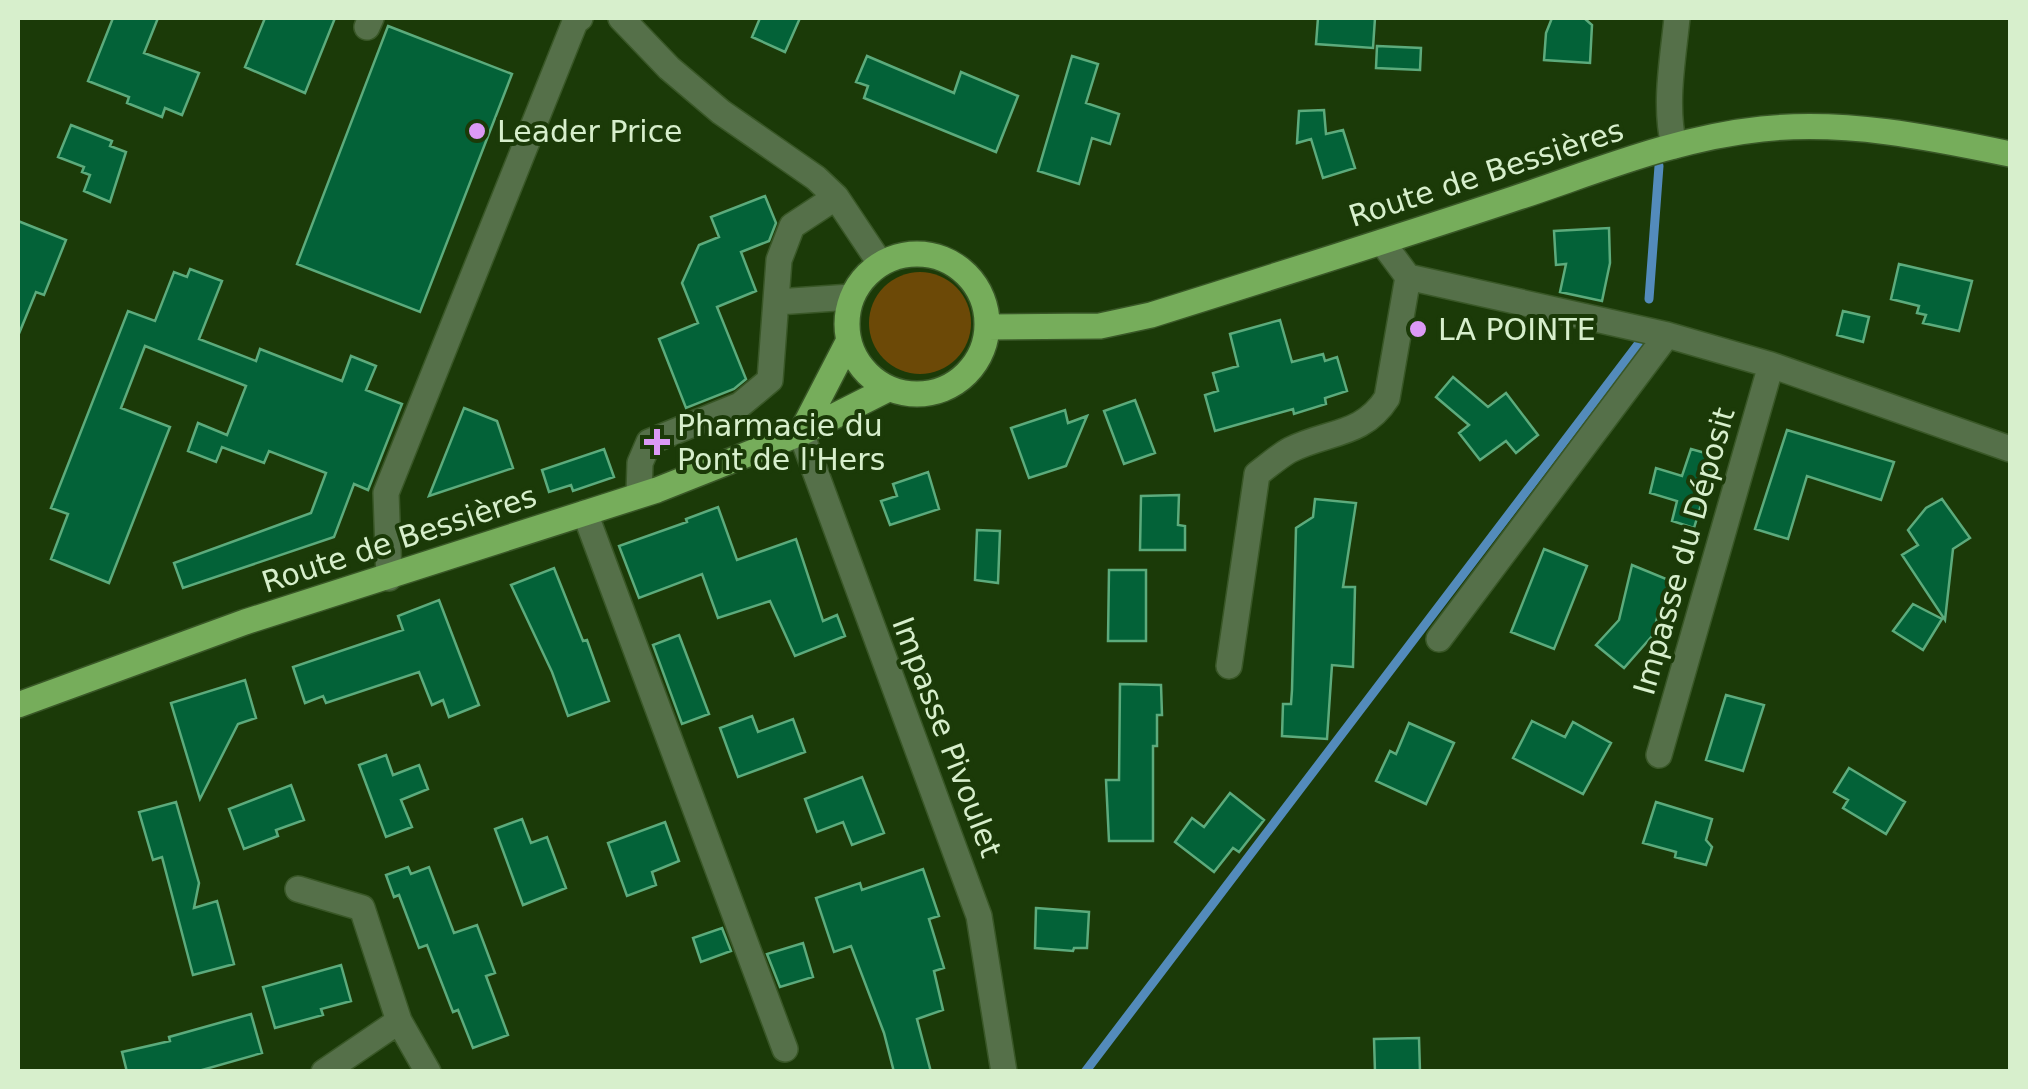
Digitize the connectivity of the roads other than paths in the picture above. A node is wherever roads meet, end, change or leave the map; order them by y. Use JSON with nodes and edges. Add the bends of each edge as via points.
{"nodes":[{"id":1,"x":580,"y":18,"type":"edge"},
{"id":2,"x":621,"y":18,"type":"edge"},
{"id":3,"x":1677,"y":18,"type":"edge"},
{"id":4,"x":1674,"y":146,"type":"junction"},
{"id":5,"x":2010,"y":154,"type":"edge"},
{"id":6,"x":836,"y":197,"type":"junction"},
{"id":7,"x":1382,"y":242,"type":"junction"},
{"id":8,"x":880,"y":263,"type":"junction"},
{"id":9,"x":1408,"y":277,"type":"junction"},
{"id":10,"x":851,"y":297,"type":"junction"},
{"id":11,"x":777,"y":302,"type":"junction"},
{"id":12,"x":988,"y":327,"type":"junction"},
{"id":13,"x":1667,"y":335,"type":"junction"},
{"id":14,"x":848,"y":342,"type":"junction"},
{"id":15,"x":1771,"y":365,"type":"junction"},
{"id":16,"x":888,"y":389,"type":"junction"},
{"id":17,"x":800,"y":433,"type":"junction"},
{"id":18,"x":2010,"y":448,"type":"edge"},
{"id":19,"x":639,"y":495,"type":"junction"},
{"id":20,"x":584,"y":513,"type":"junction"},
{"id":21,"x":389,"y":578,"type":"junction"},
{"id":22,"x":1438,"y":639,"type":"dead end"},
{"id":23,"x":1229,"y":666,"type":"dead end"},
{"id":24,"x":18,"y":705,"type":"edge"},
{"id":25,"x":1660,"y":755,"type":"dead end"},
{"id":26,"x":298,"y":890,"type":"dead end"},
{"id":27,"x":399,"y":1021,"type":"junction"},
{"id":28,"x":785,"y":1049,"type":"dead end"},
{"id":29,"x":324,"y":1072,"type":"edge"},
{"id":30,"x":428,"y":1072,"type":"edge"},
{"id":31,"x":1004,"y":1072,"type":"edge"}],
"edges":[{"from":1,"to":21,"type":"street","via":[[386,493]]},
{"from":2,"to":6,"type":"street","via":[[721,112]]},
{"from":3,"to":4,"type":"street","via":[[1670,90]]},
{"from":4,"to":5,"type":"main road","name":"Route de Bessières","via":[[1761,129],[1824,126],[1918,135]]},
{"from":4,"to":7,"type":"main road","name":"Route de Bessières"},
{"from":6,"to":8,"type":"street"},
{"from":6,"to":11,"type":"street","via":[[792,226],[779,260]]},
{"from":7,"to":9,"type":"street"},
{"from":7,"to":12,"type":"main road","name":"Route de Bessières","via":[[1117,323]]},
{"from":8,"to":10,"type":"main road"},
{"from":8,"to":12,"type":"main road","via":[[910,254],[943,258],[962,269],[985,306]]},
{"from":9,"to":13,"type":"street"},
{"from":9,"to":23,"type":"street","via":[[1387,398],[1376,414],[1290,451],[1257,474]]},
{"from":10,"to":11,"type":"street"},
{"from":10,"to":14,"type":"main road"},
{"from":11,"to":19,"type":"street","via":[[770,380],[740,406],[649,442]]},
{"from":12,"to":16,"type":"main road","via":[[971,369],[954,384],[910,394]]},
{"from":13,"to":15,"type":"street"},
{"from":13,"to":22,"type":"street"},
{"from":14,"to":16,"type":"main road","via":[[856,361]]},
{"from":14,"to":17,"type":"main road"},
{"from":15,"to":18,"type":"street"},
{"from":15,"to":25,"type":"street","name":"Impasse du Déposit"},
{"from":16,"to":17,"type":"main road","name":"Route de Bessières"},
{"from":17,"to":19,"type":"main road","name":"Route de Bessières"},
{"from":17,"to":31,"type":"street","name":"Impasse Pivoulet","via":[[979,916]]},
{"from":19,"to":20,"type":"main road","name":"Route de Bessières"},
{"from":20,"to":21,"type":"main road","name":"Route de Bessières"},
{"from":20,"to":28,"type":"street"},
{"from":21,"to":24,"type":"main road","name":"Route de Bessières","via":[[244,622]]},
{"from":26,"to":27,"type":"street","via":[[362,908]]},
{"from":27,"to":29,"type":"street"},
{"from":27,"to":30,"type":"street"}]}
